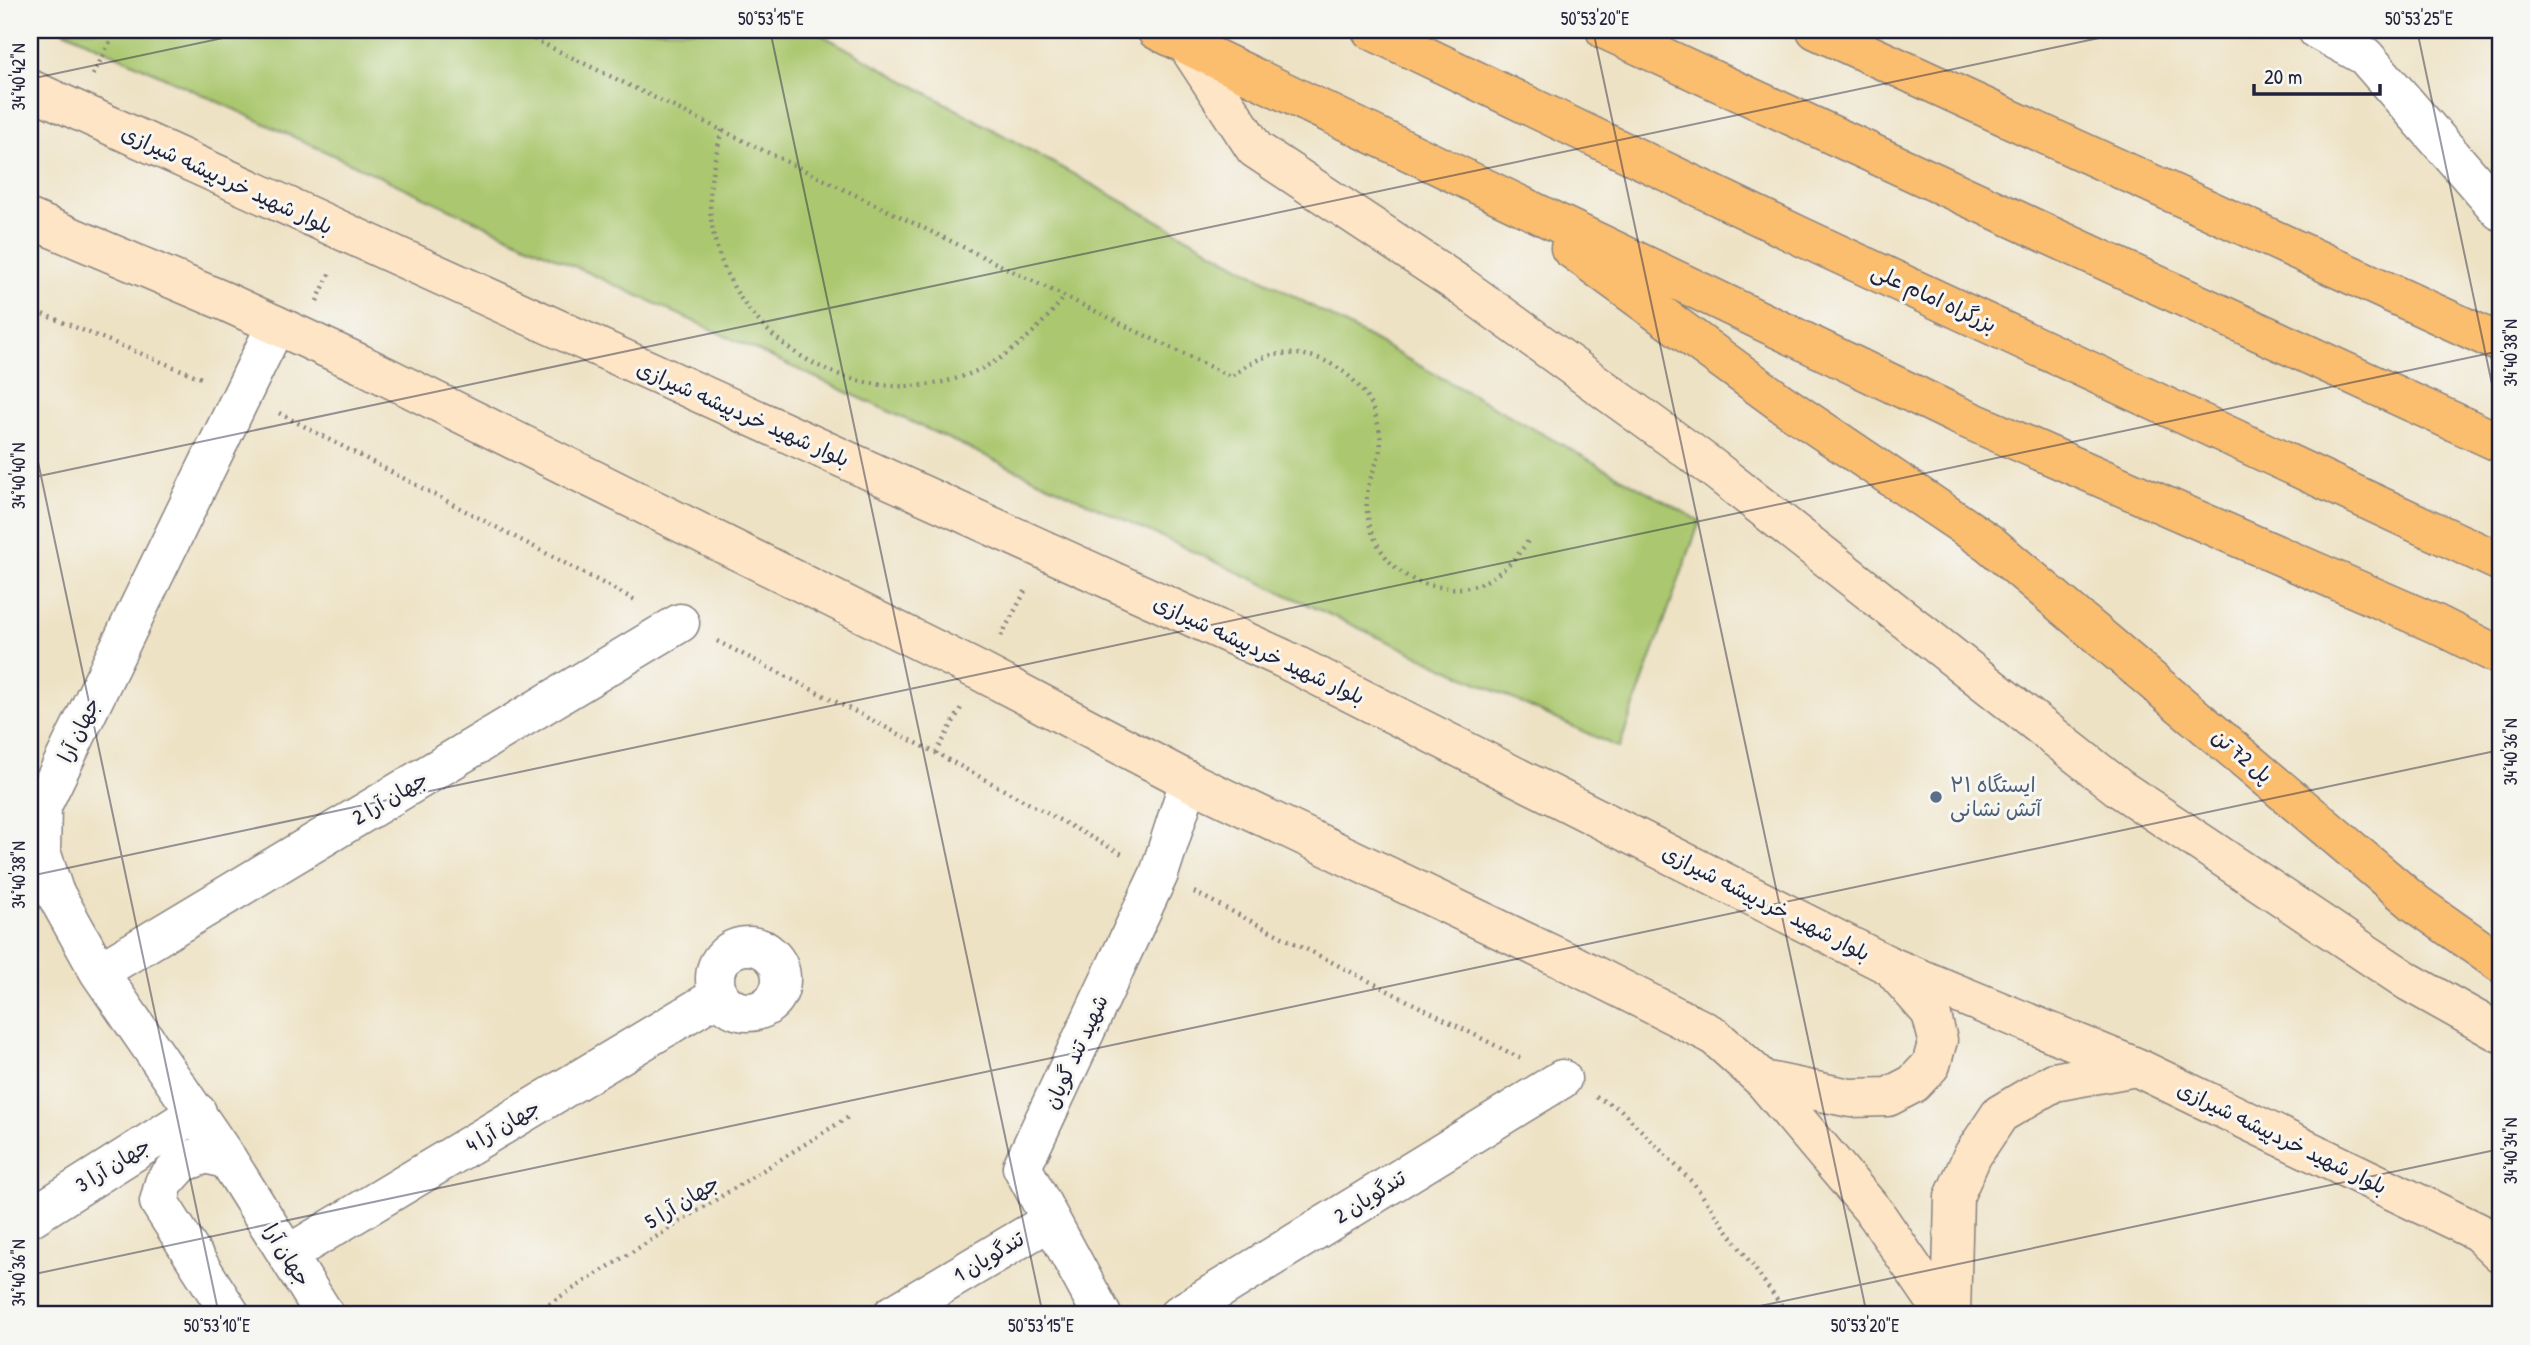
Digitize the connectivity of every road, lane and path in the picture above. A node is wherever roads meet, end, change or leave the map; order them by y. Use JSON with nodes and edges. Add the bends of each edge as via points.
{"nodes":[{"id":1,"x":515,"y":30,"type":"edge"},
{"id":2,"x":1371,"y":30,"type":"edge"},
{"id":3,"x":1605,"y":30,"type":"edge"},
{"id":4,"x":1816,"y":30,"type":"edge"},
{"id":5,"x":2317,"y":30,"type":"edge"},
{"id":6,"x":1172,"y":37,"type":"edge"},
{"id":7,"x":30,"y":89,"type":"edge"},
{"id":8,"x":722,"y":130,"type":"junction"},
{"id":9,"x":1494,"y":193,"type":"junction"},
{"id":10,"x":2500,"y":211,"type":"edge"},
{"id":11,"x":30,"y":219,"type":"edge"},
{"id":12,"x":348,"y":235,"type":"junction"},
{"id":13,"x":1065,"y":296,"type":"junction"},
{"id":14,"x":30,"y":309,"type":"edge"},
{"id":15,"x":288,"y":330,"type":"junction"},
{"id":16,"x":2500,"y":343,"type":"edge"},
{"id":17,"x":243,"y":395,"type":"junction"},
{"id":18,"x":2500,"y":443,"type":"edge"},
{"id":19,"x":1528,"y":541,"type":"dead end"},
{"id":20,"x":2500,"y":562,"type":"edge"},
{"id":21,"x":680,"y":623,"type":"junction"},
{"id":22,"x":2500,"y":656,"type":"edge"},
{"id":23,"x":1189,"y":781,"type":"junction"},
{"id":24,"x":35,"y":854,"type":"edge"},
{"id":25,"x":1159,"y":874,"type":"junction"},
{"id":26,"x":2500,"y":963,"type":"edge"},
{"id":27,"x":1890,"y":966,"type":"junction"},
{"id":28,"x":99,"y":972,"type":"junction"},
{"id":29,"x":718,"y":996,"type":"dead end"},
{"id":30,"x":2500,"y":1033,"type":"edge"},
{"id":31,"x":2136,"y":1067,"type":"junction"},
{"id":32,"x":1562,"y":1079,"type":"junction"},
{"id":33,"x":1763,"y":1080,"type":"junction"},
{"id":34,"x":197,"y":1112,"type":"junction"},
{"id":35,"x":850,"y":1116,"type":"dead end"},
{"id":36,"x":125,"y":1158,"type":"junction"},
{"id":37,"x":228,"y":1160,"type":"junction"},
{"id":38,"x":159,"y":1202,"type":"junction"},
{"id":39,"x":30,"y":1218,"type":"edge"},
{"id":40,"x":1050,"y":1221,"type":"junction"},
{"id":41,"x":2493,"y":1240,"type":"edge"},
{"id":42,"x":287,"y":1255,"type":"junction"},
{"id":43,"x":231,"y":1315,"type":"edge"},
{"id":44,"x":324,"y":1315,"type":"edge"},
{"id":45,"x":531,"y":1315,"type":"edge"},
{"id":46,"x":892,"y":1315,"type":"edge"},
{"id":47,"x":1102,"y":1315,"type":"edge"},
{"id":48,"x":1178,"y":1315,"type":"edge"},
{"id":49,"x":1788,"y":1315,"type":"edge"},
{"id":50,"x":1945,"y":1315,"type":"edge"},
{"id":51,"x":1951,"y":1315,"type":"edge"}],
"edges":[{"from":1,"to":8,"type":"path"},
{"from":2,"to":20,"type":"highway","name":"بزرگراه امام علی"},
{"from":3,"to":18,"type":"highway"},
{"from":4,"to":16,"type":"highway"},
{"from":5,"to":10,"type":"street","via":[[2365,56]]},
{"from":6,"to":9,"type":"highway"},
{"from":6,"to":30,"type":"street","via":[[1255,149],[1457,283],[1710,466],[2119,788],[2409,982]]},
{"from":7,"to":12,"type":"street","name":"بلوار شهید خردپیشه شیرازی"},
{"from":8,"to":13,"type":"path"},
{"from":8,"to":13,"type":"path","via":[[710,194],[713,227],[734,288],[775,338],[831,373],[896,386],[929,385],[961,377],[1020,345]]},
{"from":9,"to":22,"type":"highway","via":[[1955,414]]},
{"from":9,"to":26,"type":"highway","name":"پل 72 تن","via":[[1780,402],[1989,543],[2415,903]]},
{"from":11,"to":15,"type":"street"},
{"from":12,"to":15,"type":"path"},
{"from":12,"to":27,"type":"street","name":"بلوار شهید خردپیشه شیرازی","via":[[1282,659]]},
{"from":13,"to":19,"type":"path","via":[[1231,377],[1250,363],[1272,356],[1318,357],[1339,367],[1356,381],[1377,417],[1379,459],[1366,504],[1370,527],[1379,549],[1413,580],[1434,587],[1479,584],[1499,574]]},
{"from":14,"to":17,"type":"path"},
{"from":15,"to":17,"type":"street","name":"جهان آرا"},
{"from":15,"to":23,"type":"street","via":[[981,672]]},
{"from":17,"to":21,"type":"path"},
{"from":17,"to":24,"type":"street","name":"جهان آرا","via":[[42,806]]},
{"from":21,"to":25,"type":"path","via":[[936,753]]},
{"from":21,"to":28,"type":"street","name":"جهان آرا 2"},
{"from":23,"to":25,"type":"street","name":"شهید تند گویان"},
{"from":23,"to":33,"type":"street","via":[[1713,1035]]},
{"from":24,"to":28,"type":"street","name":"جهان آرا"},
{"from":25,"to":32,"type":"path"},
{"from":25,"to":40,"type":"street","name":"شهید تند گویان","via":[[1022,1167]]},
{"from":27,"to":31,"type":"street","name":"بلوار شهید خردپیشه شیرازی"},
{"from":27,"to":33,"type":"street","via":[[1931,1013],[1938,1040],[1931,1065],[1913,1084],[1888,1097],[1850,1098]]},
{"from":28,"to":34,"type":"street","name":"جهان آرا"},
{"from":29,"to":42,"type":"street","name":"جهان آرا 4"},
{"from":31,"to":41,"type":"street","name":"بلوار شهید خردپیشه شیرازی"},
{"from":31,"to":51,"type":"street","via":[[2054,1082],[2000,1114],[1972,1156],[1954,1197]]},
{"from":32,"to":48,"type":"street","name":"تندگویان 2"},
{"from":32,"to":49,"type":"path","via":[[1620,1109],[1694,1184]]},
{"from":33,"to":50,"type":"street","via":[[1876,1214]]},
{"from":34,"to":36,"type":"street","name":"جهان آرا 3"},
{"from":34,"to":37,"type":"street","name":"جهان آرا"},
{"from":35,"to":45,"type":"path","name":"جهان آرا 5"},
{"from":36,"to":38,"type":"street"},
{"from":36,"to":39,"type":"street","name":"جهان آرا 3"},
{"from":37,"to":38,"type":"street","via":[[206,1154],[182,1163],[164,1183]]},
{"from":37,"to":42,"type":"street","name":"جهان آرا"},
{"from":38,"to":43,"type":"street"},
{"from":40,"to":46,"type":"street","name":"تندگویان 1"},
{"from":40,"to":47,"type":"street","name":"شهید تند گویان"},
{"from":42,"to":44,"type":"street","name":"جهان آرا"}]}
